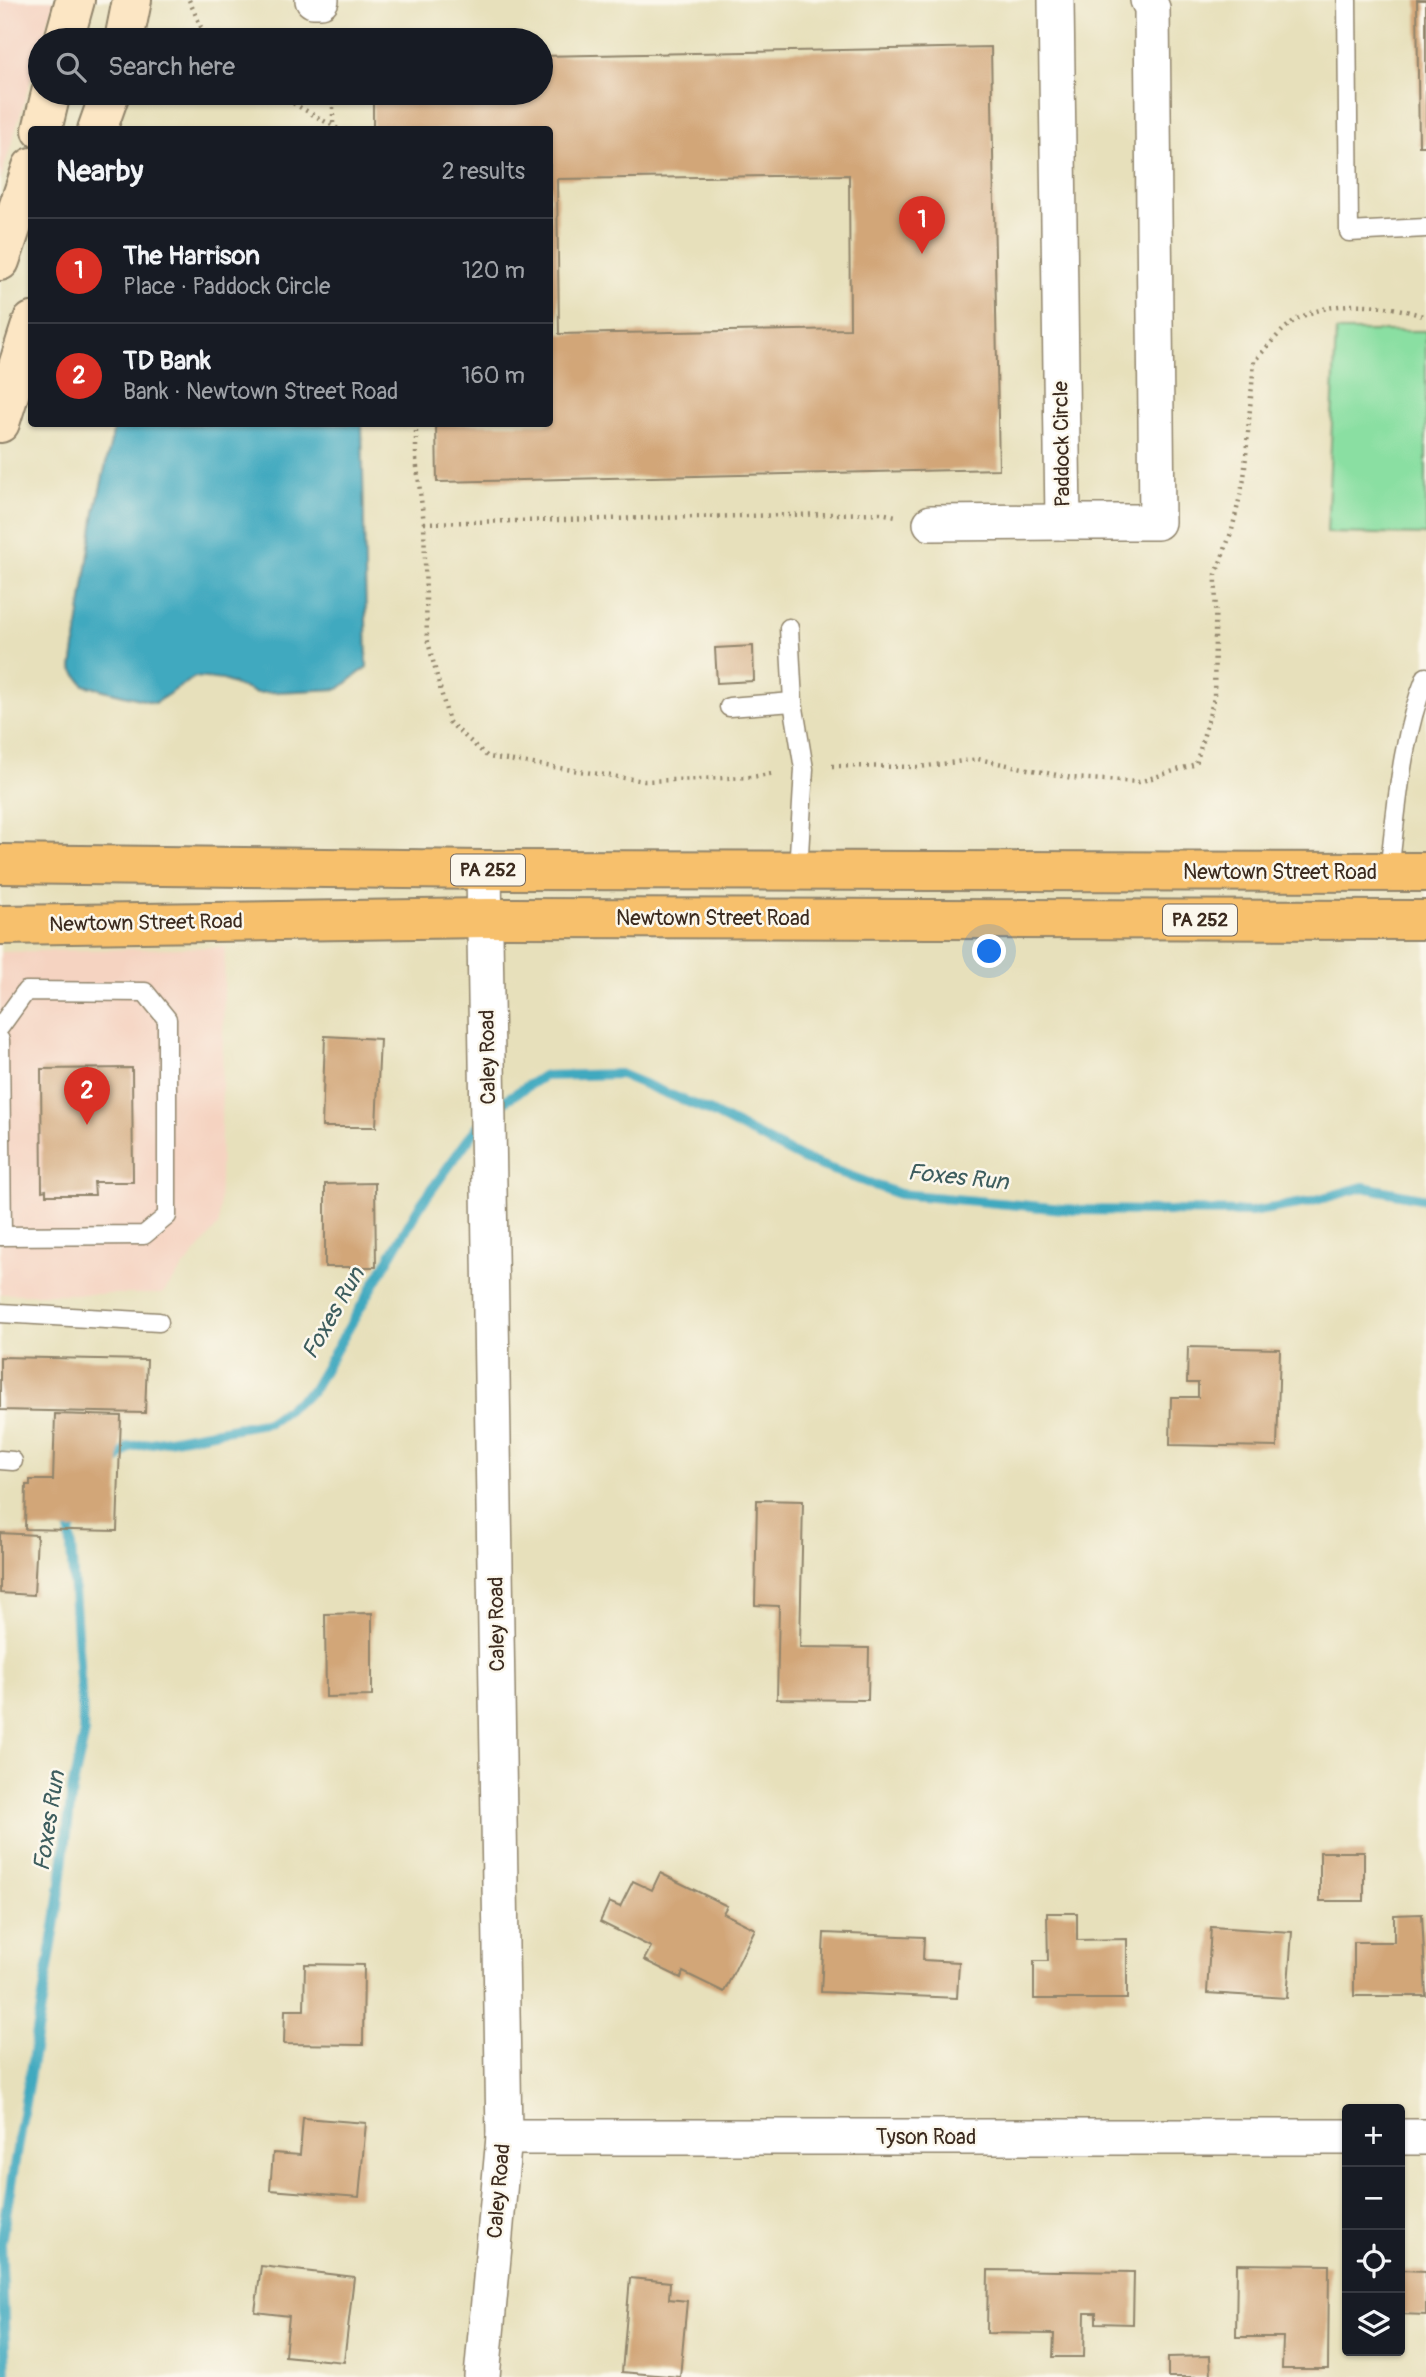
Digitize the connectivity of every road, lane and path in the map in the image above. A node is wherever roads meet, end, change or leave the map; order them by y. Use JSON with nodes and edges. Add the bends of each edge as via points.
{"nodes":[{"id":1,"x":75,"y":0,"type":"edge"},
{"id":2,"x":132,"y":0,"type":"edge"},
{"id":3,"x":189,"y":0,"type":"edge"},
{"id":4,"x":313,"y":0,"type":"edge"},
{"id":5,"x":321,"y":0,"type":"edge"},
{"id":6,"x":1056,"y":0,"type":"edge"},
{"id":7,"x":1148,"y":0,"type":"edge"},
{"id":8,"x":1347,"y":0,"type":"edge"},
{"id":9,"x":67,"y":28,"type":"edge"},
{"id":10,"x":126,"y":28,"type":"edge"},
{"id":11,"x":203,"y":28,"type":"edge"},
{"id":12,"x":48,"y":105,"type":"edge"},
{"id":13,"x":106,"y":105,"type":"edge"},
{"id":14,"x":298,"y":105,"type":"edge"},
{"id":15,"x":333,"y":105,"type":"edge"},
{"id":16,"x":333,"y":123,"type":"junction"},
{"id":17,"x":42,"y":126,"type":"edge"},
{"id":18,"x":98,"y":126,"type":"edge"},
{"id":19,"x":336,"y":126,"type":"edge"},
{"id":20,"x":28,"y":179,"type":"edge"},
{"id":21,"x":1426,"y":228,"type":"edge"},
{"id":22,"x":0,"y":261,"type":"edge"},
{"id":23,"x":1426,"y":317,"type":"edge"},
{"id":24,"x":28,"y":335,"type":"edge"},
{"id":25,"x":0,"y":423,"type":"edge"},
{"id":26,"x":416,"y":427,"type":"edge"},
{"id":27,"x":424,"y":523,"type":"junction"},
{"id":28,"x":931,"y":523,"type":"joint"},
{"id":29,"x":1063,"y":523,"type":"junction"},
{"id":30,"x":789,"y":628,"type":"dead end"},
{"id":31,"x":1426,"y":677,"type":"edge"},
{"id":32,"x":793,"y":702,"type":"junction"},
{"id":33,"x":729,"y":707,"type":"dead end"},
{"id":34,"x":804,"y":769,"type":"junction"},
{"id":35,"x":0,"y":864,"type":"edge"},
{"id":36,"x":484,"y":870,"type":"junction"},
{"id":37,"x":798,"y":871,"type":"junction"},
{"id":38,"x":1408,"y":872,"type":"edge"},
{"id":39,"x":486,"y":918,"type":"junction"},
{"id":40,"x":1426,"y":920,"type":"edge"},
{"id":41,"x":0,"y":925,"type":"edge"},
{"id":42,"x":0,"y":1027,"type":"edge"},
{"id":43,"x":0,"y":1040,"type":"edge"},
{"id":44,"x":1,"y":1236,"type":"edge"},
{"id":45,"x":0,"y":1313,"type":"edge"},
{"id":46,"x":159,"y":1322,"type":"dead end"},
{"id":47,"x":504,"y":2137,"type":"junction"},
{"id":48,"x":1342,"y":2137,"type":"edge"},
{"id":49,"x":1405,"y":2137,"type":"edge"},
{"id":50,"x":1426,"y":2137,"type":"edge"},
{"id":51,"x":482,"y":2377,"type":"edge"}],
"edges":[{"from":1,"to":9,"type":"main road"},
{"from":2,"to":10,"type":"main road"},
{"from":3,"to":11,"type":"path"},
{"from":4,"to":5,"type":"street"},
{"from":6,"to":29,"type":"street","name":"Paddock Circle"},
{"from":7,"to":29,"type":"street","name":"Paddock Circle","via":[[1152,8],[1157,522]]},
{"from":8,"to":21,"type":"lane","via":[[1349,232]]},
{"from":12,"to":17,"type":"main road"},
{"from":13,"to":18,"type":"main road"},
{"from":14,"to":16,"type":"path"},
{"from":15,"to":16,"type":"path"},
{"from":16,"to":19,"type":"path"},
{"from":20,"to":22,"type":"main road"},
{"from":23,"to":34,"type":"path","via":[[1369,304],[1328,309],[1296,320],[1254,361],[1244,479],[1216,574],[1214,698],[1196,764],[1139,782],[1072,778],[978,759],[920,767]]},
{"from":24,"to":25,"type":"main road"},
{"from":26,"to":27,"type":"path"},
{"from":27,"to":28,"type":"path","via":[[880,513]]},
{"from":27,"to":34,"type":"path","via":[[427,638],[449,722],[488,757],[644,781],[752,777]]},
{"from":28,"to":29,"type":"street"},
{"from":30,"to":32,"type":"lane"},
{"from":31,"to":38,"type":"lane","via":[[1399,788]]},
{"from":32,"to":33,"type":"lane"},
{"from":32,"to":34,"type":"lane"},
{"from":34,"to":37,"type":"lane"},
{"from":35,"to":36,"type":"main road","name":"Newtown Street Road","number":"PA 252"},
{"from":36,"to":37,"type":"main road","name":"Newtown Street Road","number":"PA 252"},
{"from":36,"to":39,"type":"street","name":"Caley Road"},
{"from":37,"to":38,"type":"main road","name":"Newtown Street Road","number":"PA 252"},
{"from":39,"to":40,"type":"main road","name":"Newtown Street Road","number":"PA 252"},
{"from":39,"to":41,"type":"main road","name":"Newtown Street Road","number":"PA 252"},
{"from":39,"to":47,"type":"street","name":"Caley Road"},
{"from":42,"to":44,"type":"lane","via":[[26,991],[145,992],[167,1019],[167,1216],[145,1235]]},
{"from":43,"to":44,"type":"lane"},
{"from":45,"to":46,"type":"lane"},
{"from":47,"to":48,"type":"street","name":"Tyson Road"},
{"from":47,"to":51,"type":"street","name":"Caley Road"},
{"from":49,"to":50,"type":"street"}]}
